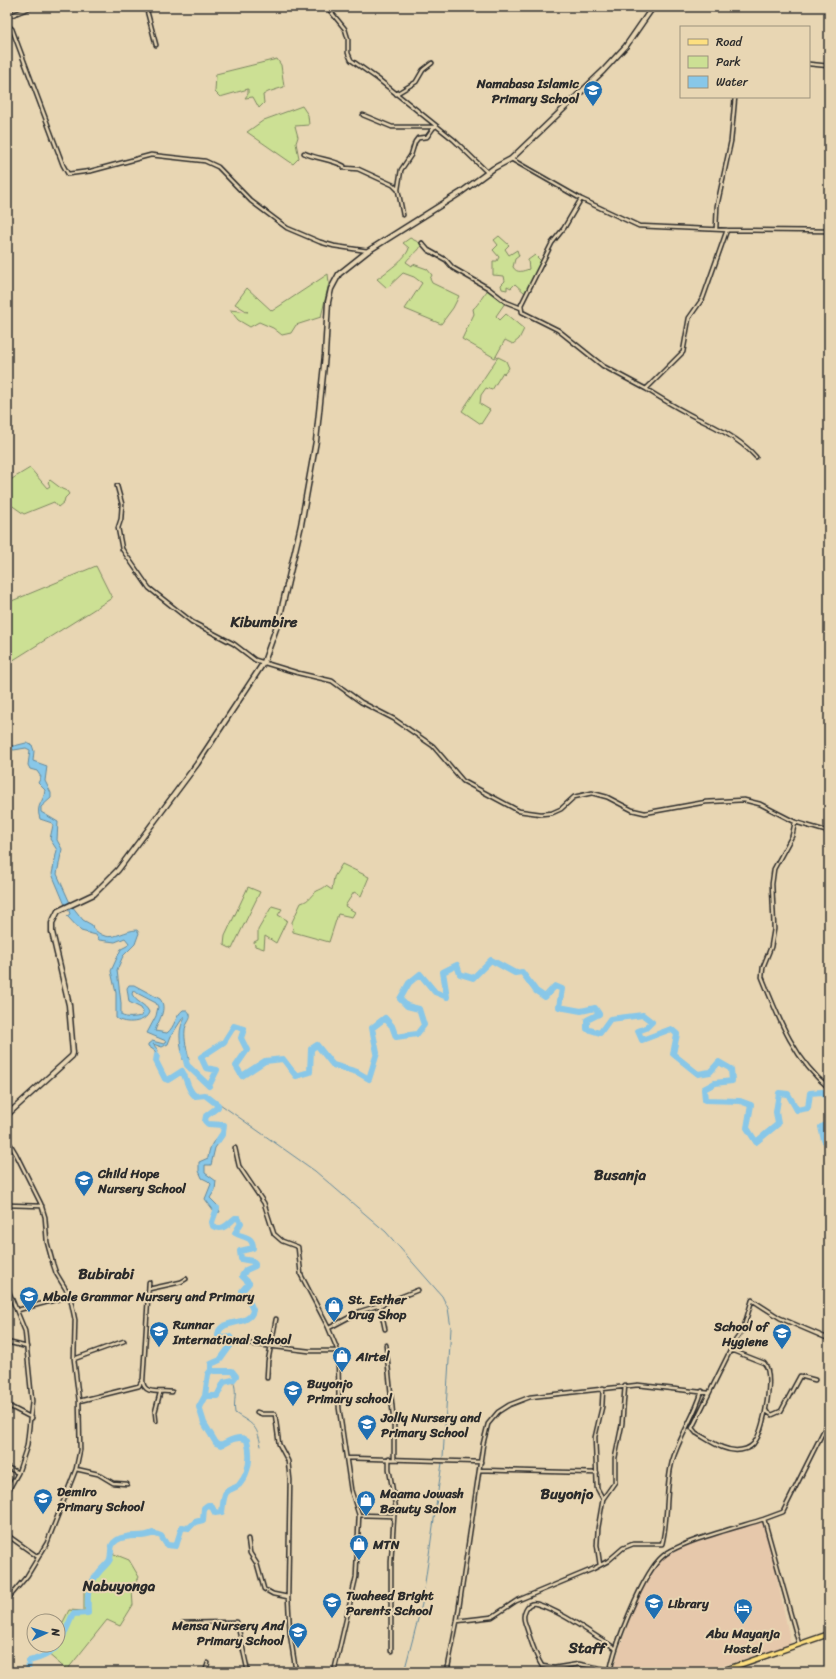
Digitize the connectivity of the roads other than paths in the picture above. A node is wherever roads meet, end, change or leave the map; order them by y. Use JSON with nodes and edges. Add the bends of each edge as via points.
{"nodes":[{"id":1,"x":32,"y":7,"type":"edge"},
{"id":2,"x":146,"y":7,"type":"edge"},
{"id":3,"x":327,"y":7,"type":"edge"},
{"id":4,"x":653,"y":7,"type":"edge"},
{"id":5,"x":7,"y":17,"type":"edge"},
{"id":6,"x":7,"y":25,"type":"edge"},
{"id":7,"x":156,"y":45,"type":"dead end"},
{"id":8,"x":432,"y":63,"type":"dead end"},
{"id":9,"x":810,"y":64,"type":"edge"},
{"id":10,"x":829,"y":66,"type":"edge"},
{"id":11,"x":396,"y":94,"type":"junction"},
{"id":12,"x":735,"y":98,"type":"edge"},
{"id":13,"x":363,"y":115,"type":"dead end"},
{"id":14,"x":434,"y":127,"type":"junction"},
{"id":15,"x":438,"y":127,"type":"junction"},
{"id":16,"x":304,"y":153,"type":"dead end"},
{"id":17,"x":511,"y":159,"type":"junction"},
{"id":18,"x":488,"y":173,"type":"junction"},
{"id":19,"x":398,"y":190,"type":"junction"},
{"id":20,"x":581,"y":199,"type":"junction"},
{"id":21,"x":403,"y":215,"type":"dead end"},
{"id":22,"x":716,"y":229,"type":"junction"},
{"id":23,"x":727,"y":230,"type":"junction"},
{"id":24,"x":829,"y":231,"type":"edge"},
{"id":25,"x":422,"y":243,"type":"dead end"},
{"id":26,"x":368,"y":250,"type":"junction"},
{"id":27,"x":521,"y":308,"type":"junction"},
{"id":28,"x":646,"y":389,"type":"junction"},
{"id":29,"x":756,"y":457,"type":"dead end"},
{"id":30,"x":117,"y":486,"type":"dead end"},
{"id":31,"x":264,"y":662,"type":"junction"},
{"id":32,"x":796,"y":822,"type":"junction"},
{"id":33,"x":829,"y":832,"type":"edge"},
{"id":34,"x":829,"y":1088,"type":"edge"},
{"id":35,"x":7,"y":1115,"type":"edge"},
{"id":36,"x":7,"y":1139,"type":"edge"},
{"id":37,"x":235,"y":1148,"type":"dead end"},
{"id":38,"x":7,"y":1205,"type":"edge"},
{"id":39,"x":42,"y":1206,"type":"junction"},
{"id":40,"x":186,"y":1279,"type":"dead end"},
{"id":41,"x":149,"y":1282,"type":"dead end"},
{"id":42,"x":7,"y":1288,"type":"edge"},
{"id":43,"x":149,"y":1289,"type":"junction"},
{"id":44,"x":418,"y":1290,"type":"dead end"},
{"id":45,"x":70,"y":1296,"type":"junction"},
{"id":46,"x":380,"y":1305,"type":"junction"},
{"id":47,"x":18,"y":1310,"type":"junction"},
{"id":48,"x":276,"y":1319,"type":"dead end"},
{"id":49,"x":329,"y":1328,"type":"junction"},
{"id":50,"x":384,"y":1330,"type":"dead end"},
{"id":51,"x":829,"y":1340,"type":"edge"},
{"id":52,"x":124,"y":1341,"type":"dead end"},
{"id":53,"x":7,"y":1342,"type":"edge"},
{"id":54,"x":242,"y":1343,"type":"dead end"},
{"id":55,"x":386,"y":1345,"type":"dead end"},
{"id":56,"x":271,"y":1346,"type":"junction"},
{"id":57,"x":27,"y":1347,"type":"junction"},
{"id":58,"x":731,"y":1350,"type":"junction"},
{"id":59,"x":338,"y":1351,"type":"junction"},
{"id":60,"x":74,"y":1359,"type":"junction"},
{"id":61,"x":267,"y":1378,"type":"dead end"},
{"id":62,"x":143,"y":1379,"type":"junction"},
{"id":63,"x":815,"y":1380,"type":"dead end"},
{"id":64,"x":625,"y":1385,"type":"junction"},
{"id":65,"x":603,"y":1388,"type":"junction"},
{"id":66,"x":172,"y":1392,"type":"dead end"},
{"id":67,"x":702,"y":1392,"type":"junction"},
{"id":68,"x":160,"y":1393,"type":"junction"},
{"id":69,"x":709,"y":1393,"type":"junction"},
{"id":70,"x":79,"y":1401,"type":"junction"},
{"id":71,"x":7,"y":1405,"type":"edge"},
{"id":72,"x":766,"y":1411,"type":"junction"},
{"id":73,"x":257,"y":1412,"type":"dead end"},
{"id":74,"x":32,"y":1418,"type":"junction"},
{"id":75,"x":156,"y":1420,"type":"dead end"},
{"id":76,"x":829,"y":1420,"type":"edge"},
{"id":77,"x":347,"y":1458,"type":"junction"},
{"id":78,"x":389,"y":1458,"type":"junction"},
{"id":79,"x":394,"y":1458,"type":"junction"},
{"id":80,"x":481,"y":1462,"type":"junction"},
{"id":81,"x":7,"y":1467,"type":"edge"},
{"id":82,"x":76,"y":1469,"type":"junction"},
{"id":83,"x":480,"y":1470,"type":"junction"},
{"id":84,"x":18,"y":1473,"type":"junction"},
{"id":85,"x":597,"y":1473,"type":"junction"},
{"id":86,"x":127,"y":1484,"type":"dead end"},
{"id":87,"x":7,"y":1493,"type":"edge"},
{"id":88,"x":603,"y":1498,"type":"junction"},
{"id":89,"x":359,"y":1515,"type":"junction"},
{"id":90,"x":394,"y":1516,"type":"junction"},
{"id":91,"x":764,"y":1519,"type":"junction"},
{"id":92,"x":7,"y":1535,"type":"edge"},
{"id":93,"x":248,"y":1539,"type":"dead end"},
{"id":94,"x":38,"y":1557,"type":"junction"},
{"id":95,"x":600,"y":1565,"type":"junction"},
{"id":96,"x":288,"y":1597,"type":"junction"},
{"id":97,"x":7,"y":1600,"type":"edge"},
{"id":98,"x":457,"y":1621,"type":"junction"},
{"id":99,"x":183,"y":1623,"type":"dead end"},
{"id":100,"x":829,"y":1634,"type":"edge"},
{"id":101,"x":799,"y":1644,"type":"junction"},
{"id":102,"x":615,"y":1648,"type":"junction"},
{"id":103,"x":391,"y":1651,"type":"dead end"},
{"id":104,"x":208,"y":1663,"type":"dead end"},
{"id":105,"x":610,"y":1671,"type":"edge"},
{"id":106,"x":205,"y":1672,"type":"edge"},
{"id":107,"x":248,"y":1672,"type":"edge"},
{"id":108,"x":296,"y":1672,"type":"edge"},
{"id":109,"x":334,"y":1672,"type":"edge"},
{"id":110,"x":448,"y":1672,"type":"edge"},
{"id":111,"x":719,"y":1672,"type":"edge"}],
"edges":[{"from":1,"to":5,"type":"street"},
{"from":2,"to":7,"type":"street"},
{"from":3,"to":11,"type":"street","via":[[345,29],[349,58]]},
{"from":4,"to":17,"type":"street","via":[[626,46],[603,71]]},
{"from":6,"to":26,"type":"street","via":[[12,29],[68,174],[91,171],[151,155],[205,161],[218,167],[251,201],[287,228],[334,246]]},
{"from":8,"to":11,"type":"street","via":[[423,70],[416,82]]},
{"from":9,"to":10,"type":"street"},
{"from":11,"to":15,"type":"street"},
{"from":12,"to":22,"type":"street","via":[[731,141],[717,206]]},
{"from":13,"to":14,"type":"street","via":[[392,127]]},
{"from":14,"to":15,"type":"street"},
{"from":14,"to":19,"type":"street","via":[[427,137],[418,138],[415,142],[411,155],[401,170]]},
{"from":15,"to":18,"type":"street"},
{"from":16,"to":19,"type":"street","via":[[314,158],[337,162],[344,168],[365,172]]},
{"from":17,"to":18,"type":"street"},
{"from":17,"to":20,"type":"street"},
{"from":18,"to":26,"type":"street"},
{"from":19,"to":21,"type":"street"},
{"from":20,"to":22,"type":"street","via":[[639,226]]},
{"from":20,"to":27,"type":"street","via":[[552,243]]},
{"from":22,"to":23,"type":"street"},
{"from":23,"to":24,"type":"street"},
{"from":23,"to":28,"type":"street","via":[[703,298],[689,318],[683,352]]},
{"from":25,"to":27,"type":"street","via":[[453,268],[488,288],[506,302]]},
{"from":26,"to":31,"type":"street","via":[[339,274],[330,295],[316,441],[301,525],[279,620]]},
{"from":27,"to":28,"type":"street","via":[[526,316],[558,330],[603,366]]},
{"from":28,"to":29,"type":"street","via":[[715,426],[741,443]]},
{"from":30,"to":31,"type":"street","via":[[122,512],[118,538],[128,559],[146,585],[192,622],[234,644],[255,660]]},
{"from":31,"to":32,"type":"street","via":[[292,672],[332,681],[433,746],[463,781],[519,811],[552,813],[561,809],[574,797],[592,793],[645,813],[706,802],[744,800],[760,804]]},
{"from":31,"to":35,"type":"street","via":[[197,764],[118,870],[99,891],[66,906],[54,917],[52,932],[69,1005],[73,1052],[72,1056]]},
{"from":32,"to":33,"type":"street"},
{"from":32,"to":34,"type":"street","via":[[792,836],[774,870],[774,929],[762,977],[788,1039],[814,1075]]},
{"from":36,"to":39,"type":"street"},
{"from":37,"to":49,"type":"street","via":[[239,1166],[264,1202],[274,1234],[282,1241],[298,1247],[301,1275]]},
{"from":38,"to":39,"type":"street"},
{"from":39,"to":45,"type":"street","via":[[47,1242],[56,1274]]},
{"from":40,"to":43,"type":"street"},
{"from":41,"to":43,"type":"street"},
{"from":42,"to":47,"type":"street"},
{"from":43,"to":62,"type":"street"},
{"from":44,"to":46,"type":"street"},
{"from":45,"to":47,"type":"street"},
{"from":45,"to":60,"type":"street","via":[[76,1320]]},
{"from":46,"to":49,"type":"street","via":[[360,1311]]},
{"from":46,"to":50,"type":"street"},
{"from":47,"to":57,"type":"street"},
{"from":48,"to":56,"type":"street"},
{"from":49,"to":59,"type":"street"},
{"from":51,"to":58,"type":"street","via":[[780,1318],[752,1300],[743,1330]]},
{"from":52,"to":60,"type":"street"},
{"from":53,"to":57,"type":"street"},
{"from":54,"to":56,"type":"street"},
{"from":55,"to":79,"type":"street","via":[[394,1425]]},
{"from":56,"to":59,"type":"street","via":[[309,1351]]},
{"from":56,"to":61,"type":"street"},
{"from":57,"to":74,"type":"street"},
{"from":58,"to":69,"type":"street"},
{"from":58,"to":72,"type":"street","via":[[767,1366],[769,1375]]},
{"from":59,"to":77,"type":"street","via":[[339,1408]]},
{"from":60,"to":70,"type":"street"},
{"from":62,"to":68,"type":"street","via":[[142,1384],[151,1392]]},
{"from":62,"to":70,"type":"street","via":[[139,1386]]},
{"from":63,"to":72,"type":"street","via":[[800,1376],[781,1411],[772,1415]]},
{"from":64,"to":65,"type":"street"},
{"from":64,"to":67,"type":"street"},
{"from":64,"to":88,"type":"street","via":[[622,1424],[615,1458],[615,1482]]},
{"from":65,"to":80,"type":"street","via":[[530,1397],[505,1407],[488,1425]]},
{"from":65,"to":85,"type":"street","via":[[602,1407],[595,1436]]},
{"from":66,"to":68,"type":"street"},
{"from":67,"to":69,"type":"street"},
{"from":67,"to":95,"type":"street","via":[[672,1461],[662,1544],[633,1544]]},
{"from":68,"to":75,"type":"street","via":[[155,1412]]},
{"from":69,"to":72,"type":"street","via":[[692,1430],[729,1450],[745,1449],[755,1442]]},
{"from":70,"to":82,"type":"street","via":[[80,1450]]},
{"from":71,"to":74,"type":"street"},
{"from":73,"to":96,"type":"street","via":[[275,1414],[280,1444],[288,1461],[291,1495]]},
{"from":74,"to":84,"type":"street","via":[[27,1446]]},
{"from":76,"to":91,"type":"street","via":[[782,1512]]},
{"from":77,"to":78,"type":"street"},
{"from":77,"to":89,"type":"street"},
{"from":78,"to":79,"type":"street"},
{"from":78,"to":90,"type":"street","via":[[396,1509]]},
{"from":79,"to":80,"type":"street"},
{"from":80,"to":83,"type":"street"},
{"from":81,"to":84,"type":"street"},
{"from":82,"to":86,"type":"street","via":[[98,1474],[113,1483]]},
{"from":82,"to":94,"type":"street","via":[[47,1543]]},
{"from":83,"to":85,"type":"street"},
{"from":83,"to":98,"type":"street"},
{"from":84,"to":87,"type":"street"},
{"from":85,"to":88,"type":"street","via":[[597,1488]]},
{"from":88,"to":95,"type":"street","via":[[597,1545]]},
{"from":89,"to":90,"type":"street"},
{"from":89,"to":109,"type":"street","via":[[356,1577]]},
{"from":90,"to":103,"type":"street"},
{"from":91,"to":101,"type":"street"},
{"from":91,"to":102,"type":"street","via":[[688,1544],[662,1556],[635,1602]]},
{"from":92,"to":94,"type":"street"},
{"from":93,"to":96,"type":"street","via":[[250,1553],[257,1564],[264,1589]]},
{"from":94,"to":97,"type":"street","via":[[27,1576]]},
{"from":95,"to":98,"type":"street","via":[[516,1601],[492,1617]]},
{"from":96,"to":108,"type":"street"},
{"from":98,"to":110,"type":"street"},
{"from":99,"to":107,"type":"street","via":[[237,1622]]},
{"from":100,"to":101,"type":"main road"},
{"from":101,"to":111,"type":"main road"},
{"from":102,"to":105,"type":"street"},
{"from":102,"to":105,"type":"street","via":[[555,1612],[536,1604],[530,1605],[524,1612],[524,1619],[542,1666],[554,1668],[579,1664]]},
{"from":104,"to":106,"type":"street"}]}
